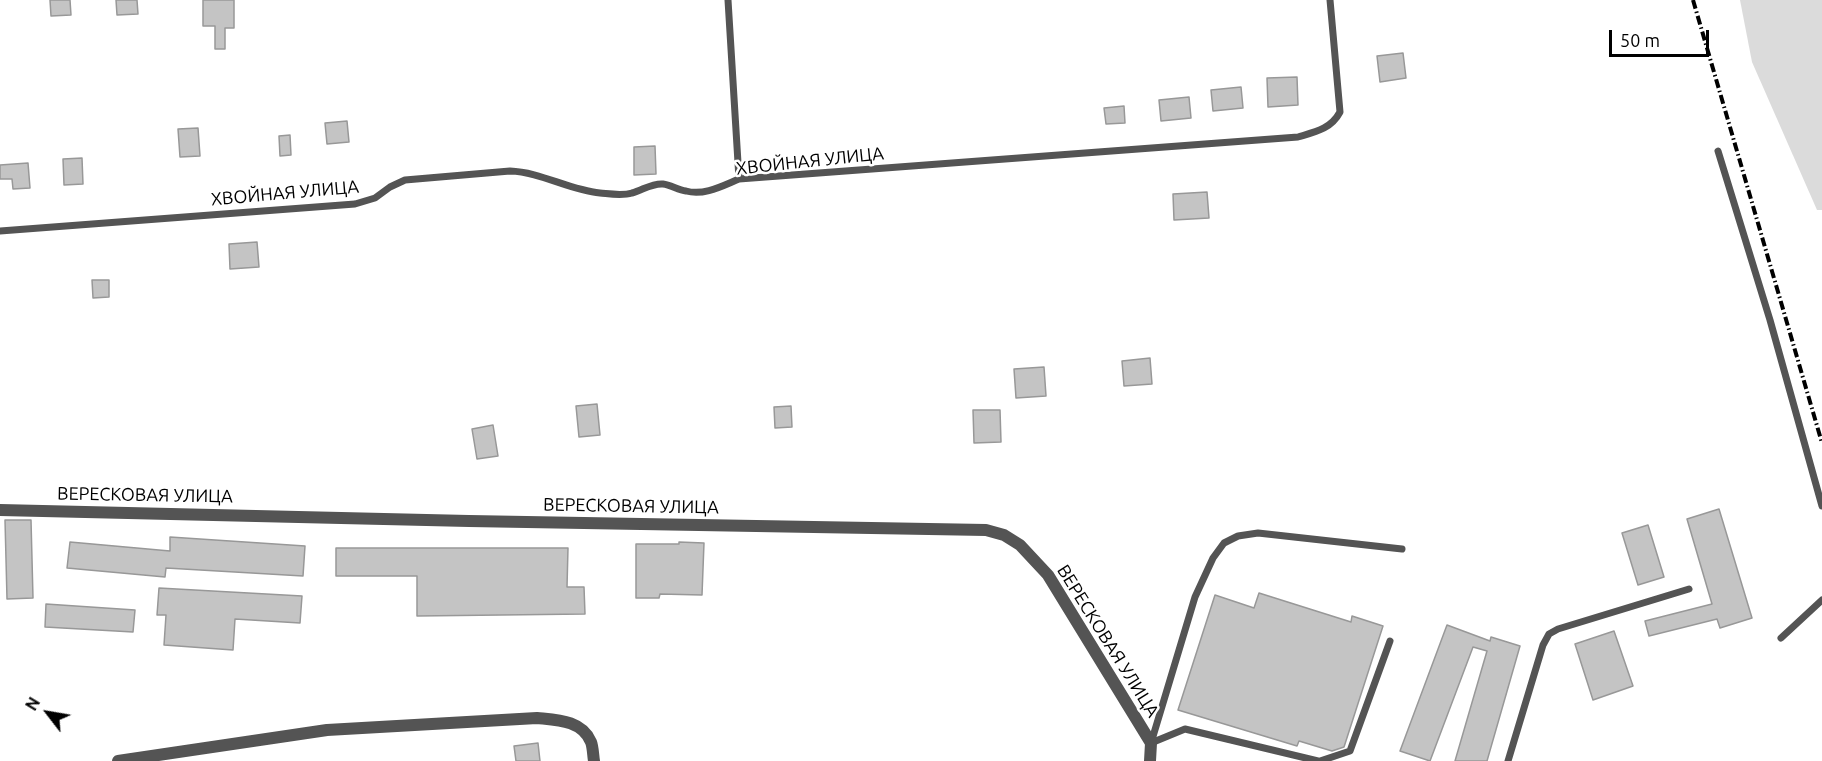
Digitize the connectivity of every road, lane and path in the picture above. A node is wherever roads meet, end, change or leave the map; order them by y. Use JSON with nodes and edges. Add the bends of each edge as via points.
{"nodes":[{"id":1,"x":728,"y":0,"type":"edge"},
{"id":2,"x":1330,"y":0,"type":"edge"},
{"id":3,"x":1718,"y":151,"type":"dead end"},
{"id":4,"x":739,"y":179,"type":"junction"},
{"id":5,"x":0,"y":231,"type":"edge"},
{"id":6,"x":1822,"y":506,"type":"edge"},
{"id":7,"x":0,"y":510,"type":"edge"},
{"id":8,"x":1402,"y":549,"type":"dead end"},
{"id":9,"x":1689,"y":589,"type":"dead end"},
{"id":10,"x":1822,"y":600,"type":"edge"},
{"id":11,"x":1781,"y":638,"type":"dead end"},
{"id":12,"x":1390,"y":641,"type":"dead end"},
{"id":13,"x":1150,"y":743,"type":"junction"},
{"id":14,"x":118,"y":761,"type":"edge"},
{"id":15,"x":594,"y":761,"type":"edge"},
{"id":16,"x":1150,"y":761,"type":"edge"},
{"id":17,"x":1319,"y":761,"type":"edge"},
{"id":18,"x":1508,"y":761,"type":"edge"}],
"edges":[{"from":1,"to":4,"type":"lane"},
{"from":2,"to":4,"type":"lane","name":"ХВОЙНАЯ УЛИЦА","via":[[1340,112],[1328,127],[1298,136]]},
{"from":3,"to":6,"type":"lane"},
{"from":4,"to":5,"type":"lane","name":"ХВОЙНАЯ УЛИЦА","via":[[699,193],[655,184],[620,195],[510,171],[405,180],[356,204]]},
{"from":7,"to":13,"type":"street","name":"ВЕРЕСКОВАЯ УЛИЦА","via":[[986,530],[1020,545],[1048,575]]},
{"from":8,"to":13,"type":"lane","via":[[1258,533],[1224,543],[1195,597]]},
{"from":9,"to":18,"type":"lane","via":[[1549,634]]},
{"from":10,"to":11,"type":"lane"},
{"from":12,"to":17,"type":"lane","via":[[1350,751]]},
{"from":13,"to":16,"type":"street"},
{"from":13,"to":17,"type":"lane","via":[[1185,729]]},
{"from":14,"to":15,"type":"street","via":[[327,730],[537,718],[562,720],[581,728],[591,742]]}]}
